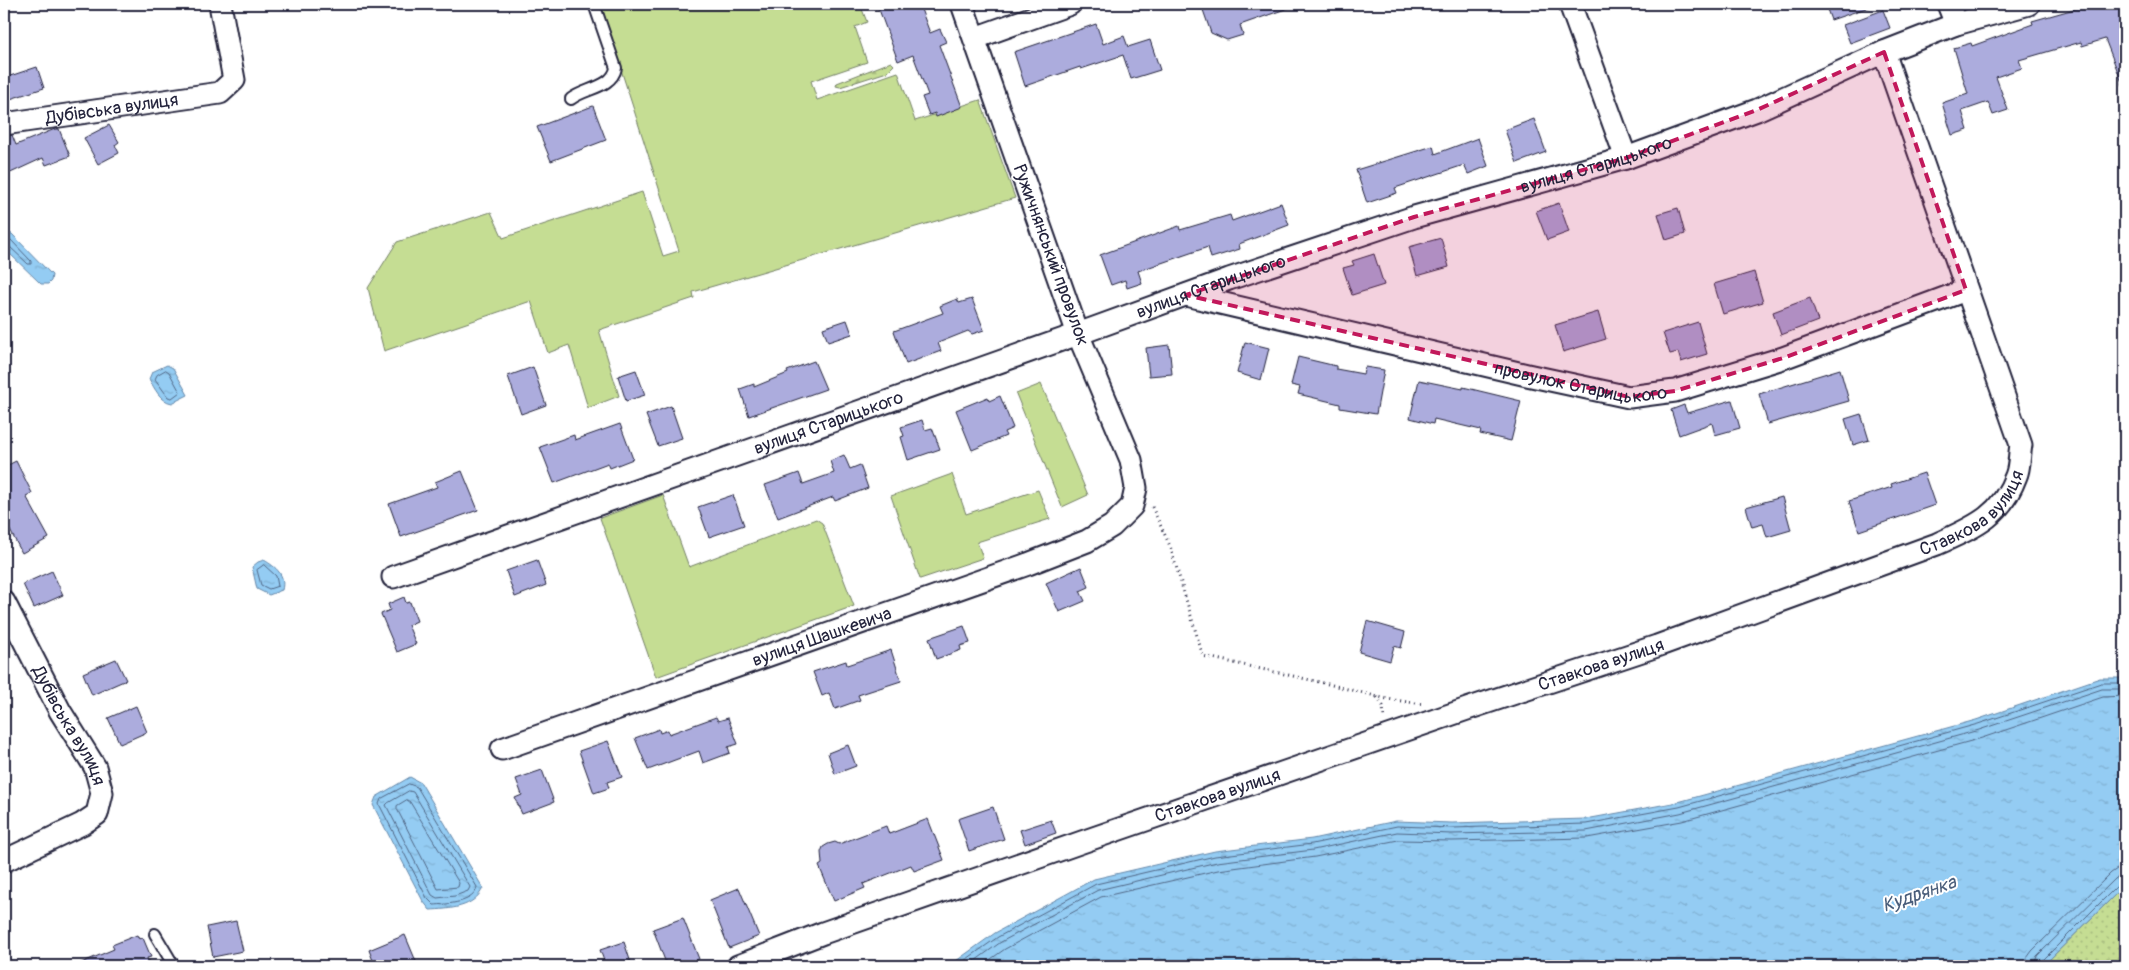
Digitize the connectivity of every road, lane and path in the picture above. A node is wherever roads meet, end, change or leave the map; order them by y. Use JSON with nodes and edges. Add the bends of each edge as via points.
{"nodes":[{"id":1,"x":220,"y":4,"type":"edge"},
{"id":2,"x":594,"y":4,"type":"edge"},
{"id":3,"x":962,"y":4,"type":"edge"},
{"id":4,"x":1070,"y":4,"type":"edge"},
{"id":5,"x":1570,"y":4,"type":"edge"},
{"id":6,"x":1948,"y":4,"type":"edge"},
{"id":7,"x":2029,"y":4,"type":"edge"},
{"id":8,"x":1956,"y":24,"type":"junction"},
{"id":9,"x":975,"y":38,"type":"junction"},
{"id":10,"x":1884,"y":52,"type":"junction"},
{"id":11,"x":572,"y":99,"type":"dead end"},
{"id":12,"x":4,"y":124,"type":"edge"},
{"id":13,"x":1626,"y":158,"type":"junction"},
{"id":14,"x":1229,"y":279,"type":"junction"},
{"id":15,"x":1966,"y":290,"type":"junction"},
{"id":16,"x":1186,"y":295,"type":"junction"},
{"id":17,"x":1234,"y":306,"type":"junction"},
{"id":18,"x":1078,"y":334,"type":"junction"},
{"id":19,"x":1141,"y":505,"type":"junction"},
{"id":20,"x":393,"y":577,"type":"dead end"},
{"id":21,"x":4,"y":602,"type":"edge"},
{"id":22,"x":1426,"y":704,"type":"dead end"},
{"id":23,"x":502,"y":750,"type":"dead end"},
{"id":24,"x":4,"y":862,"type":"edge"},
{"id":25,"x":155,"y":934,"type":"dead end"},
{"id":26,"x":2125,"y":964,"type":"edge"},
{"id":27,"x":174,"y":966,"type":"edge"},
{"id":28,"x":738,"y":966,"type":"edge"},
{"id":29,"x":2122,"y":966,"type":"edge"}],
"edges":[{"from":1,"to":12,"type":"street","name":"Дубівська вулиця","via":[[234,80],[220,93]]},
{"from":2,"to":11,"type":"lane","via":[[616,68],[615,74]]},
{"from":3,"to":9,"type":"street","name":"Ружичнянський провулок"},
{"from":4,"to":9,"type":"street"},
{"from":5,"to":13,"type":"street"},
{"from":6,"to":8,"type":"street"},
{"from":7,"to":8,"type":"street","name":"вулиця Старицького"},
{"from":8,"to":10,"type":"street","name":"вулиця Старицького"},
{"from":9,"to":18,"type":"street","name":"Ружичнянський провулок"},
{"from":10,"to":13,"type":"street","name":"вулиця Старицького","via":[[1757,110]]},
{"from":10,"to":15,"type":"street","name":"Ставкова вулиця"},
{"from":13,"to":14,"type":"street","name":"вулиця Старицького","via":[[1414,217]]},
{"from":14,"to":16,"type":"street","name":"вулиця Старицького"},
{"from":14,"to":17,"type":"street","via":[[1227,296]]},
{"from":15,"to":17,"type":"street","name":"провулок Старицького","via":[[1783,358],[1676,391],[1629,397]]},
{"from":15,"to":28,"type":"street","name":"Ставкова вулиця","via":[[2021,445],[2017,474],[2003,502],[1978,525],[1937,544],[1657,646],[1082,842]]},
{"from":16,"to":17,"type":"street","name":"провулок Старицького"},
{"from":16,"to":18,"type":"street","name":"вулиця Старицького"},
{"from":18,"to":19,"type":"street","name":"Ружичнянський провулок","via":[[1131,460]]},
{"from":18,"to":20,"type":"street","name":"вулиця Старицького"},
{"from":19,"to":22,"type":"path","via":[[1170,546],[1203,656],[1387,699]]},
{"from":19,"to":23,"type":"street","name":"вулиця Шашкевича","via":[[1087,540],[1028,564]]},
{"from":21,"to":24,"type":"street","name":"Дубівська вулиця","via":[[60,711],[94,767],[102,793],[97,814]]},
{"from":25,"to":27,"type":"lane"},
{"from":26,"to":29,"type":"path"}]}
